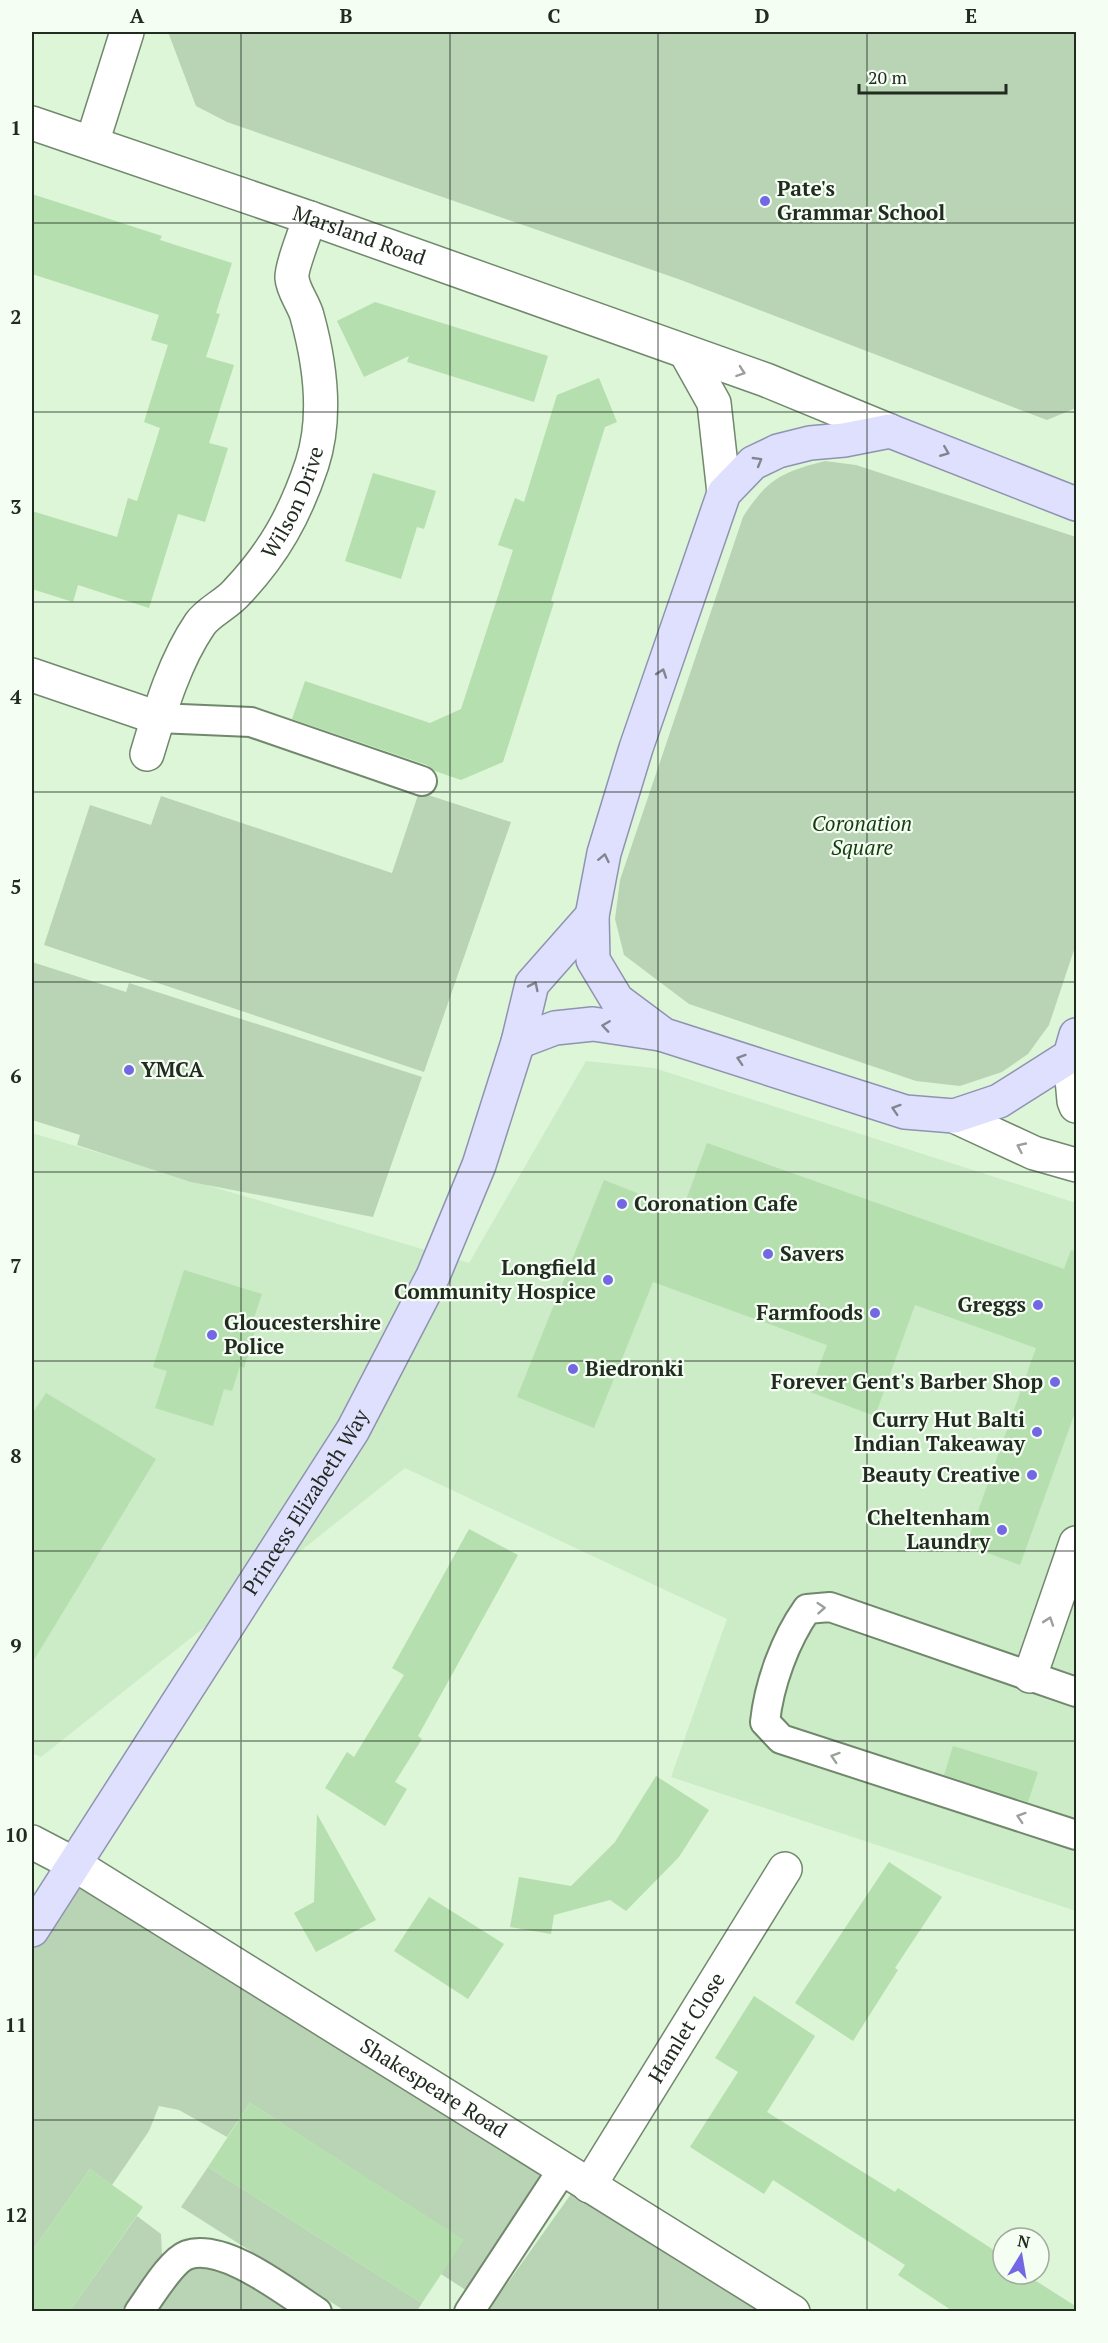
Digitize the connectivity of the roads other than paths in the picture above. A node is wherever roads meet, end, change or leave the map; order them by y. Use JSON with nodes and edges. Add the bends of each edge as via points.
{"nodes":[{"id":1,"x":127,"y":32,"type":"edge"},
{"id":2,"x":32,"y":123,"type":"edge"},
{"id":3,"x":92,"y":143,"type":"junction"},
{"id":4,"x":310,"y":218,"type":"junction"},
{"id":5,"x":686,"y":353,"type":"junction"},
{"id":6,"x":890,"y":431,"type":"junction"},
{"id":7,"x":724,"y":493,"type":"junction"},
{"id":8,"x":1077,"y":504,"type":"edge"},
{"id":9,"x":32,"y":675,"type":"edge"},
{"id":10,"x":158,"y":717,"type":"junction"},
{"id":11,"x":147,"y":754,"type":"dead end"},
{"id":12,"x":422,"y":781,"type":"dead end"},
{"id":13,"x":592,"y":916,"type":"junction"},
{"id":14,"x":664,"y":1035,"type":"junction"},
{"id":15,"x":518,"y":1042,"type":"junction"},
{"id":16,"x":1073,"y":1046,"type":"edge"},
{"id":17,"x":1077,"y":1106,"type":"edge"},
{"id":18,"x":954,"y":1116,"type":"junction"},
{"id":19,"x":1077,"y":1165,"type":"edge"},
{"id":20,"x":1077,"y":1543,"type":"edge"},
{"id":21,"x":1030,"y":1676,"type":"junction"},
{"id":22,"x":1077,"y":1692,"type":"edge"},
{"id":23,"x":1077,"y":1835,"type":"edge"},
{"id":24,"x":32,"y":1842,"type":"edge"},
{"id":25,"x":74,"y":1864,"type":"junction"},
{"id":26,"x":785,"y":1869,"type":"dead end"},
{"id":27,"x":32,"y":1930,"type":"edge"},
{"id":28,"x":576,"y":2178,"type":"junction"},
{"id":29,"x":139,"y":2312,"type":"edge"},
{"id":30,"x":317,"y":2312,"type":"edge"},
{"id":31,"x":469,"y":2312,"type":"edge"},
{"id":32,"x":793,"y":2312,"type":"edge"}],
"edges":[{"from":1,"to":3,"type":"street"},
{"from":2,"to":3,"type":"street","name":"Marsland Road"},
{"from":3,"to":4,"type":"street","name":"Marsland Road"},
{"from":4,"to":5,"type":"street","name":"Marsland Road"},
{"from":4,"to":10,"type":"street","name":"Wilson Drive","via":[[292,278],[306,313],[318,368],[319,424],[312,462],[284,534],[254,575],[200,623]]},
{"from":5,"to":6,"type":"street","name":"Marsland Road","one_way":true,"via":[[766,380]]},
{"from":5,"to":7,"type":"street","via":[[714,403]]},
{"from":7,"to":6,"type":"main road","one_way":true,"via":[[753,463],[778,451]]},
{"from":6,"to":8,"type":"main road","one_way":true},
{"from":13,"to":7,"type":"main road","one_way":true,"via":[[604,853],[636,748]]},
{"from":9,"to":10,"type":"street"},
{"from":10,"to":11,"type":"street","name":"Wilson Drive"},
{"from":10,"to":12,"type":"lane","via":[[251,722]]},
{"from":13,"to":14,"type":"main road","via":[[593,960],[617,1000]]},
{"from":15,"to":13,"type":"main road","name":"Princess Elizabeth Way","one_way":true,"via":[[532,984]]},
{"from":14,"to":15,"type":"main road","one_way":true,"via":[[593,1024],[555,1028]]},
{"from":18,"to":14,"type":"main road","one_way":true,"via":[[905,1112]]},
{"from":15,"to":25,"type":"main road","name":"Princess Elizabeth Way","via":[[479,1165],[433,1276],[353,1430]]},
{"from":16,"to":17,"type":"street"},
{"from":16,"to":18,"type":"main road","via":[[999,1101]]},
{"from":19,"to":18,"type":"street","one_way":true,"via":[[1034,1153]]},
{"from":21,"to":20,"type":"street","one_way":true},
{"from":21,"to":22,"type":"lane"},
{"from":23,"to":21,"type":"lane","one_way":true,"via":[[781,1739],[765,1722],[767,1704],[793,1629],[807,1609],[830,1607]]},
{"from":24,"to":25,"type":"street","name":"Shakespeare Road"},
{"from":25,"to":27,"type":"main road","name":"Princess Elizabeth Way"},
{"from":25,"to":28,"type":"street","name":"Shakespeare Road"},
{"from":26,"to":28,"type":"street","name":"Hamlet Close"},
{"from":28,"to":31,"type":"lane"},
{"from":28,"to":32,"type":"street","name":"Shakespeare Road"},
{"from":29,"to":30,"type":"lane","via":[[176,2263],[188,2255],[204,2254],[254,2271]]}]}
